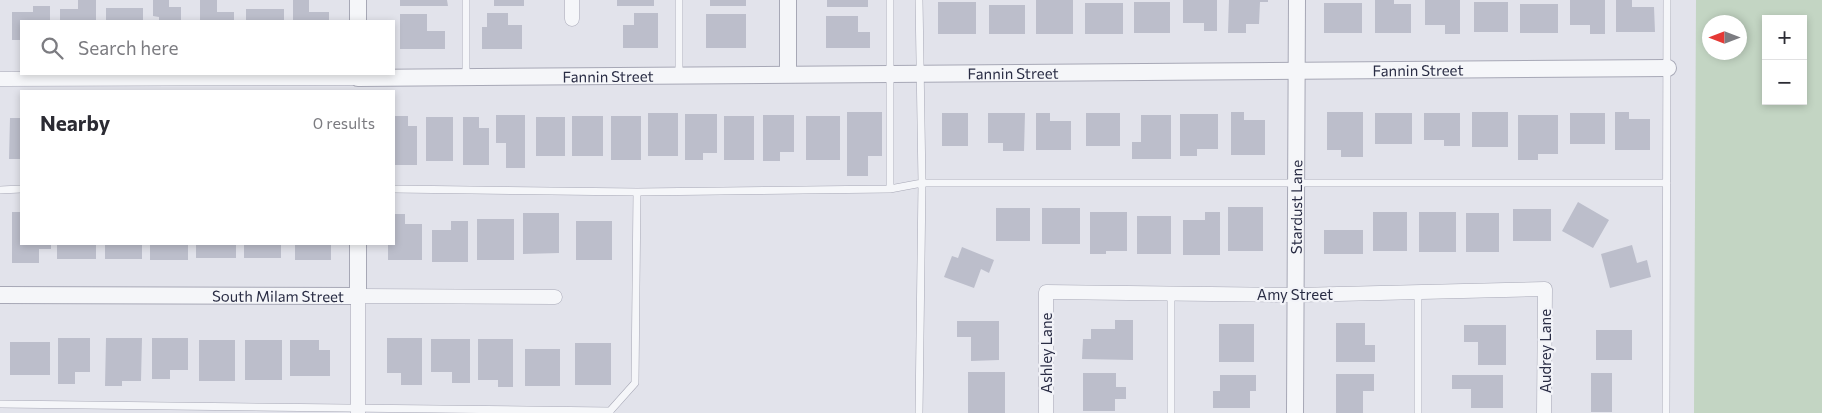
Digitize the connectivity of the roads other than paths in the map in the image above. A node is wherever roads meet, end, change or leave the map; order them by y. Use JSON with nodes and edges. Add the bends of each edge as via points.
{"nodes":[{"id":1,"x":358,"y":0,"type":"edge"},
{"id":2,"x":466,"y":0,"type":"edge"},
{"id":3,"x":572,"y":0,"type":"edge"},
{"id":4,"x":679,"y":0,"type":"edge"},
{"id":5,"x":788,"y":0,"type":"edge"},
{"id":6,"x":890,"y":0,"type":"edge"},
{"id":7,"x":919,"y":0,"type":"edge"},
{"id":8,"x":1297,"y":0,"type":"edge"},
{"id":9,"x":1667,"y":0,"type":"edge"},
{"id":10,"x":572,"y":19,"type":"dead end"},
{"id":11,"x":358,"y":20,"type":"edge"},
{"id":12,"x":1668,"y":68,"type":"junction"},
{"id":13,"x":1297,"y":70,"type":"junction"},
{"id":14,"x":919,"y":73,"type":"junction"},
{"id":15,"x":788,"y":74,"type":"junction"},
{"id":16,"x":890,"y":74,"type":"junction"},
{"id":17,"x":679,"y":75,"type":"junction"},
{"id":18,"x":466,"y":77,"type":"junction"},
{"id":19,"x":0,"y":78,"type":"edge"},
{"id":20,"x":358,"y":81,"type":"edge"},
{"id":21,"x":1296,"y":182,"type":"junction"},
{"id":22,"x":922,"y":183,"type":"junction"},
{"id":23,"x":1667,"y":183,"type":"junction"},
{"id":24,"x":890,"y":188,"type":"junction"},
{"id":25,"x":395,"y":189,"type":"edge"},
{"id":26,"x":0,"y":190,"type":"edge"},
{"id":27,"x":20,"y":190,"type":"edge"},
{"id":28,"x":637,"y":192,"type":"junction"},
{"id":29,"x":358,"y":245,"type":"edge"},
{"id":30,"x":1545,"y":290,"type":"joint"},
{"id":31,"x":1046,"y":292,"type":"joint"},
{"id":32,"x":1418,"y":292,"type":"junction"},
{"id":33,"x":1171,"y":294,"type":"junction"},
{"id":34,"x":0,"y":295,"type":"edge"},
{"id":35,"x":1296,"y":295,"type":"junction"},
{"id":36,"x":358,"y":296,"type":"junction"},
{"id":37,"x":555,"y":297,"type":"dead end"},
{"id":38,"x":0,"y":404,"type":"edge"},
{"id":39,"x":358,"y":410,"type":"edge"},
{"id":40,"x":610,"y":412,"type":"edge"},
{"id":41,"x":919,"y":413,"type":"edge"},
{"id":42,"x":1046,"y":413,"type":"edge"},
{"id":43,"x":1171,"y":413,"type":"edge"},
{"id":44,"x":1295,"y":413,"type":"edge"},
{"id":45,"x":1418,"y":413,"type":"edge"},
{"id":46,"x":1544,"y":413,"type":"edge"},
{"id":47,"x":1666,"y":413,"type":"edge"}],
"edges":[{"from":1,"to":11,"type":"street"},
{"from":2,"to":18,"type":"lane"},
{"from":3,"to":10,"type":"street"},
{"from":4,"to":17,"type":"lane"},
{"from":5,"to":15,"type":"street"},
{"from":6,"to":16,"type":"lane"},
{"from":7,"to":14,"type":"lane"},
{"from":8,"to":13,"type":"street","name":"Stardust Lane"},
{"from":9,"to":12,"type":"lane"},
{"from":12,"to":13,"type":"street","name":"Fannin Street"},
{"from":12,"to":23,"type":"lane"},
{"from":13,"to":14,"type":"street","name":"Fannin Street"},
{"from":13,"to":21,"type":"street","name":"Stardust Lane"},
{"from":14,"to":16,"type":"street","name":"Fannin Street"},
{"from":14,"to":22,"type":"lane"},
{"from":15,"to":16,"type":"street","name":"Fannin Street"},
{"from":15,"to":17,"type":"street","name":"Fannin Street"},
{"from":16,"to":24,"type":"lane"},
{"from":17,"to":18,"type":"street","name":"Fannin Street"},
{"from":18,"to":20,"type":"street","name":"Fannin Street"},
{"from":19,"to":20,"type":"street"},
{"from":21,"to":22,"type":"lane"},
{"from":21,"to":23,"type":"lane"},
{"from":21,"to":35,"type":"street","name":"Stardust Lane"},
{"from":22,"to":24,"type":"lane"},
{"from":22,"to":41,"type":"lane"},
{"from":23,"to":47,"type":"lane"},
{"from":24,"to":28,"type":"lane"},
{"from":25,"to":28,"type":"lane"},
{"from":26,"to":27,"type":"lane"},
{"from":28,"to":40,"type":"lane","via":[[635,383]]},
{"from":29,"to":36,"type":"street"},
{"from":30,"to":32,"type":"street","name":"Amy Street"},
{"from":30,"to":46,"type":"street","name":"Audrey Lane"},
{"from":31,"to":33,"type":"street","name":"Amy Street"},
{"from":31,"to":42,"type":"street","name":"Ashley Lane"},
{"from":32,"to":35,"type":"street","name":"Amy Street"},
{"from":32,"to":45,"type":"lane"},
{"from":33,"to":35,"type":"street","name":"Amy Street"},
{"from":33,"to":43,"type":"lane"},
{"from":34,"to":36,"type":"street","name":"South Milam Street"},
{"from":35,"to":44,"type":"street","name":"Stardust Lane"},
{"from":36,"to":37,"type":"street","name":"South Milam Street"},
{"from":36,"to":39,"type":"street"},
{"from":38,"to":39,"type":"lane"},
{"from":39,"to":40,"type":"lane"}]}
